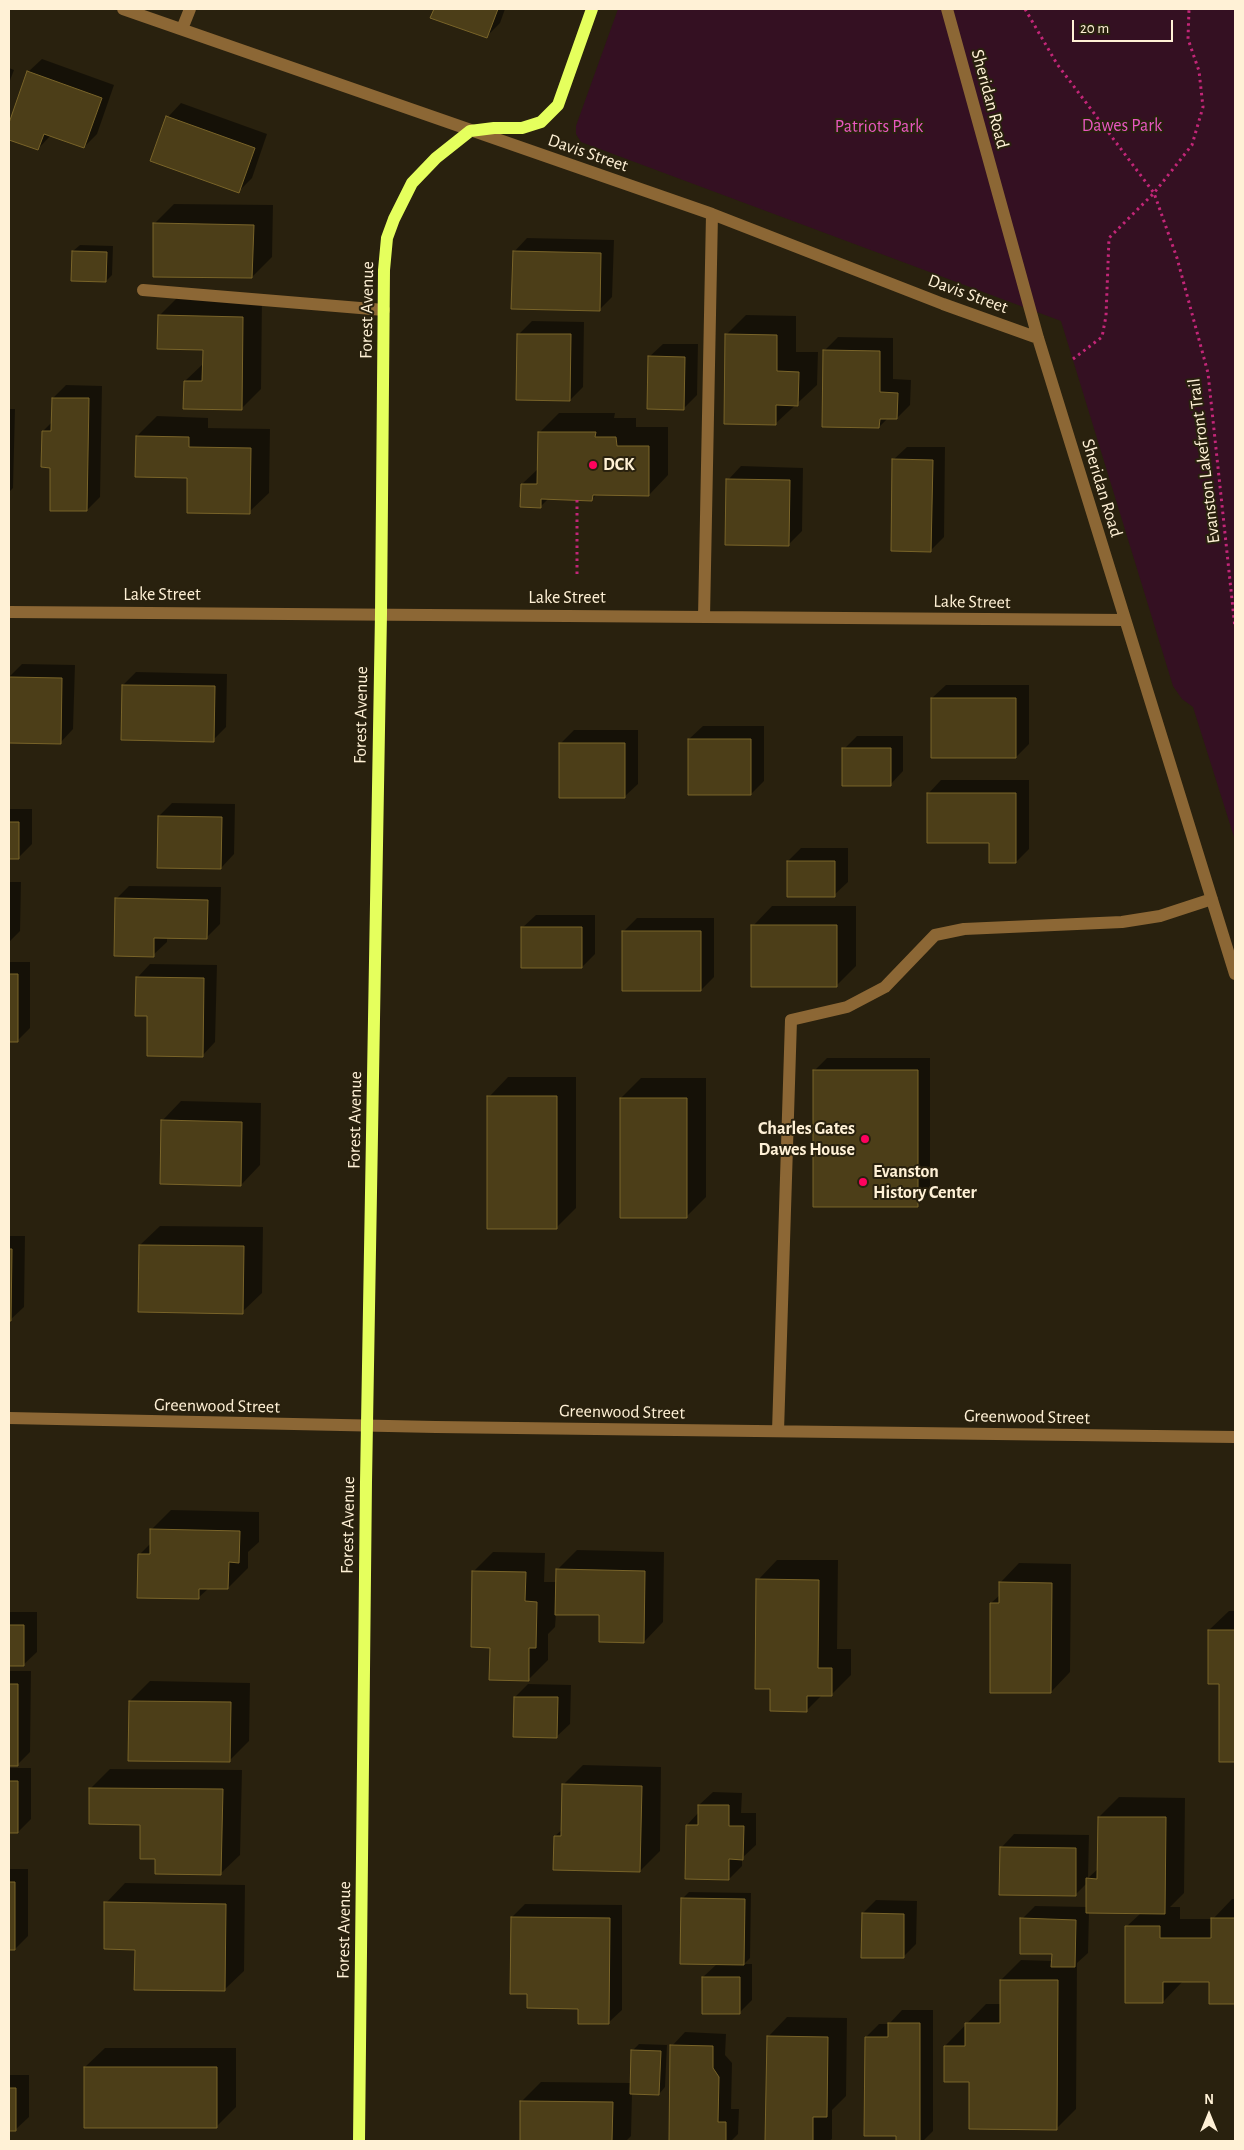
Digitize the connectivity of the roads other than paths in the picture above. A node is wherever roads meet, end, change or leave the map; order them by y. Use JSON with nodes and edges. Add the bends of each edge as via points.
{"nodes":[{"id":1,"x":123,"y":9,"type":"edge"},
{"id":2,"x":190,"y":9,"type":"edge"},
{"id":3,"x":592,"y":9,"type":"edge"},
{"id":4,"x":947,"y":9,"type":"edge"},
{"id":5,"x":182,"y":29,"type":"junction"},
{"id":6,"x":470,"y":131,"type":"junction"},
{"id":7,"x":712,"y":214,"type":"junction"},
{"id":8,"x":143,"y":290,"type":"dead end"},
{"id":9,"x":384,"y":310,"type":"junction"},
{"id":10,"x":1038,"y":338,"type":"junction"},
{"id":11,"x":9,"y":612,"type":"edge"},
{"id":12,"x":381,"y":614,"type":"junction"},
{"id":13,"x":704,"y":617,"type":"junction"},
{"id":14,"x":1125,"y":620,"type":"junction"},
{"id":15,"x":1212,"y":899,"type":"junction"},
{"id":16,"x":1235,"y":974,"type":"edge"},
{"id":17,"x":9,"y":1418,"type":"edge"},
{"id":18,"x":367,"y":1426,"type":"junction"},
{"id":19,"x":778,"y":1431,"type":"junction"},
{"id":20,"x":1235,"y":1437,"type":"edge"},
{"id":21,"x":359,"y":2141,"type":"edge"}],
"edges":[{"from":1,"to":5,"type":"street","name":"Davis Street"},
{"from":2,"to":5,"type":"street"},
{"from":3,"to":6,"type":"main road","via":[[558,105],[541,122],[522,128]]},
{"from":4,"to":10,"type":"street","name":"Sheridan Road"},
{"from":5,"to":6,"type":"street","name":"Davis Street"},
{"from":6,"to":7,"type":"street","name":"Davis Street"},
{"from":6,"to":9,"type":"main road","name":"Forest Avenue","via":[[436,158],[412,183],[394,219],[387,238]]},
{"from":7,"to":10,"type":"street","name":"Davis Street"},
{"from":7,"to":13,"type":"street"},
{"from":8,"to":9,"type":"street"},
{"from":9,"to":12,"type":"main road","name":"Forest Avenue"},
{"from":10,"to":14,"type":"street","name":"Sheridan Road"},
{"from":11,"to":12,"type":"street","name":"Lake Street"},
{"from":12,"to":13,"type":"street","name":"Lake Street"},
{"from":12,"to":18,"type":"main road","name":"Forest Avenue"},
{"from":13,"to":14,"type":"street","name":"Lake Street"},
{"from":14,"to":15,"type":"street","name":"Sheridan Road"},
{"from":15,"to":16,"type":"street","name":"Sheridan Road"},
{"from":15,"to":19,"type":"street","via":[[1160,916],[1122,922],[964,929],[935,935],[885,987],[847,1007],[791,1020]]},
{"from":17,"to":18,"type":"street","name":"Greenwood Street"},
{"from":18,"to":19,"type":"street","name":"Greenwood Street"},
{"from":18,"to":21,"type":"main road","name":"Forest Avenue"},
{"from":19,"to":20,"type":"street","name":"Greenwood Street"}]}
